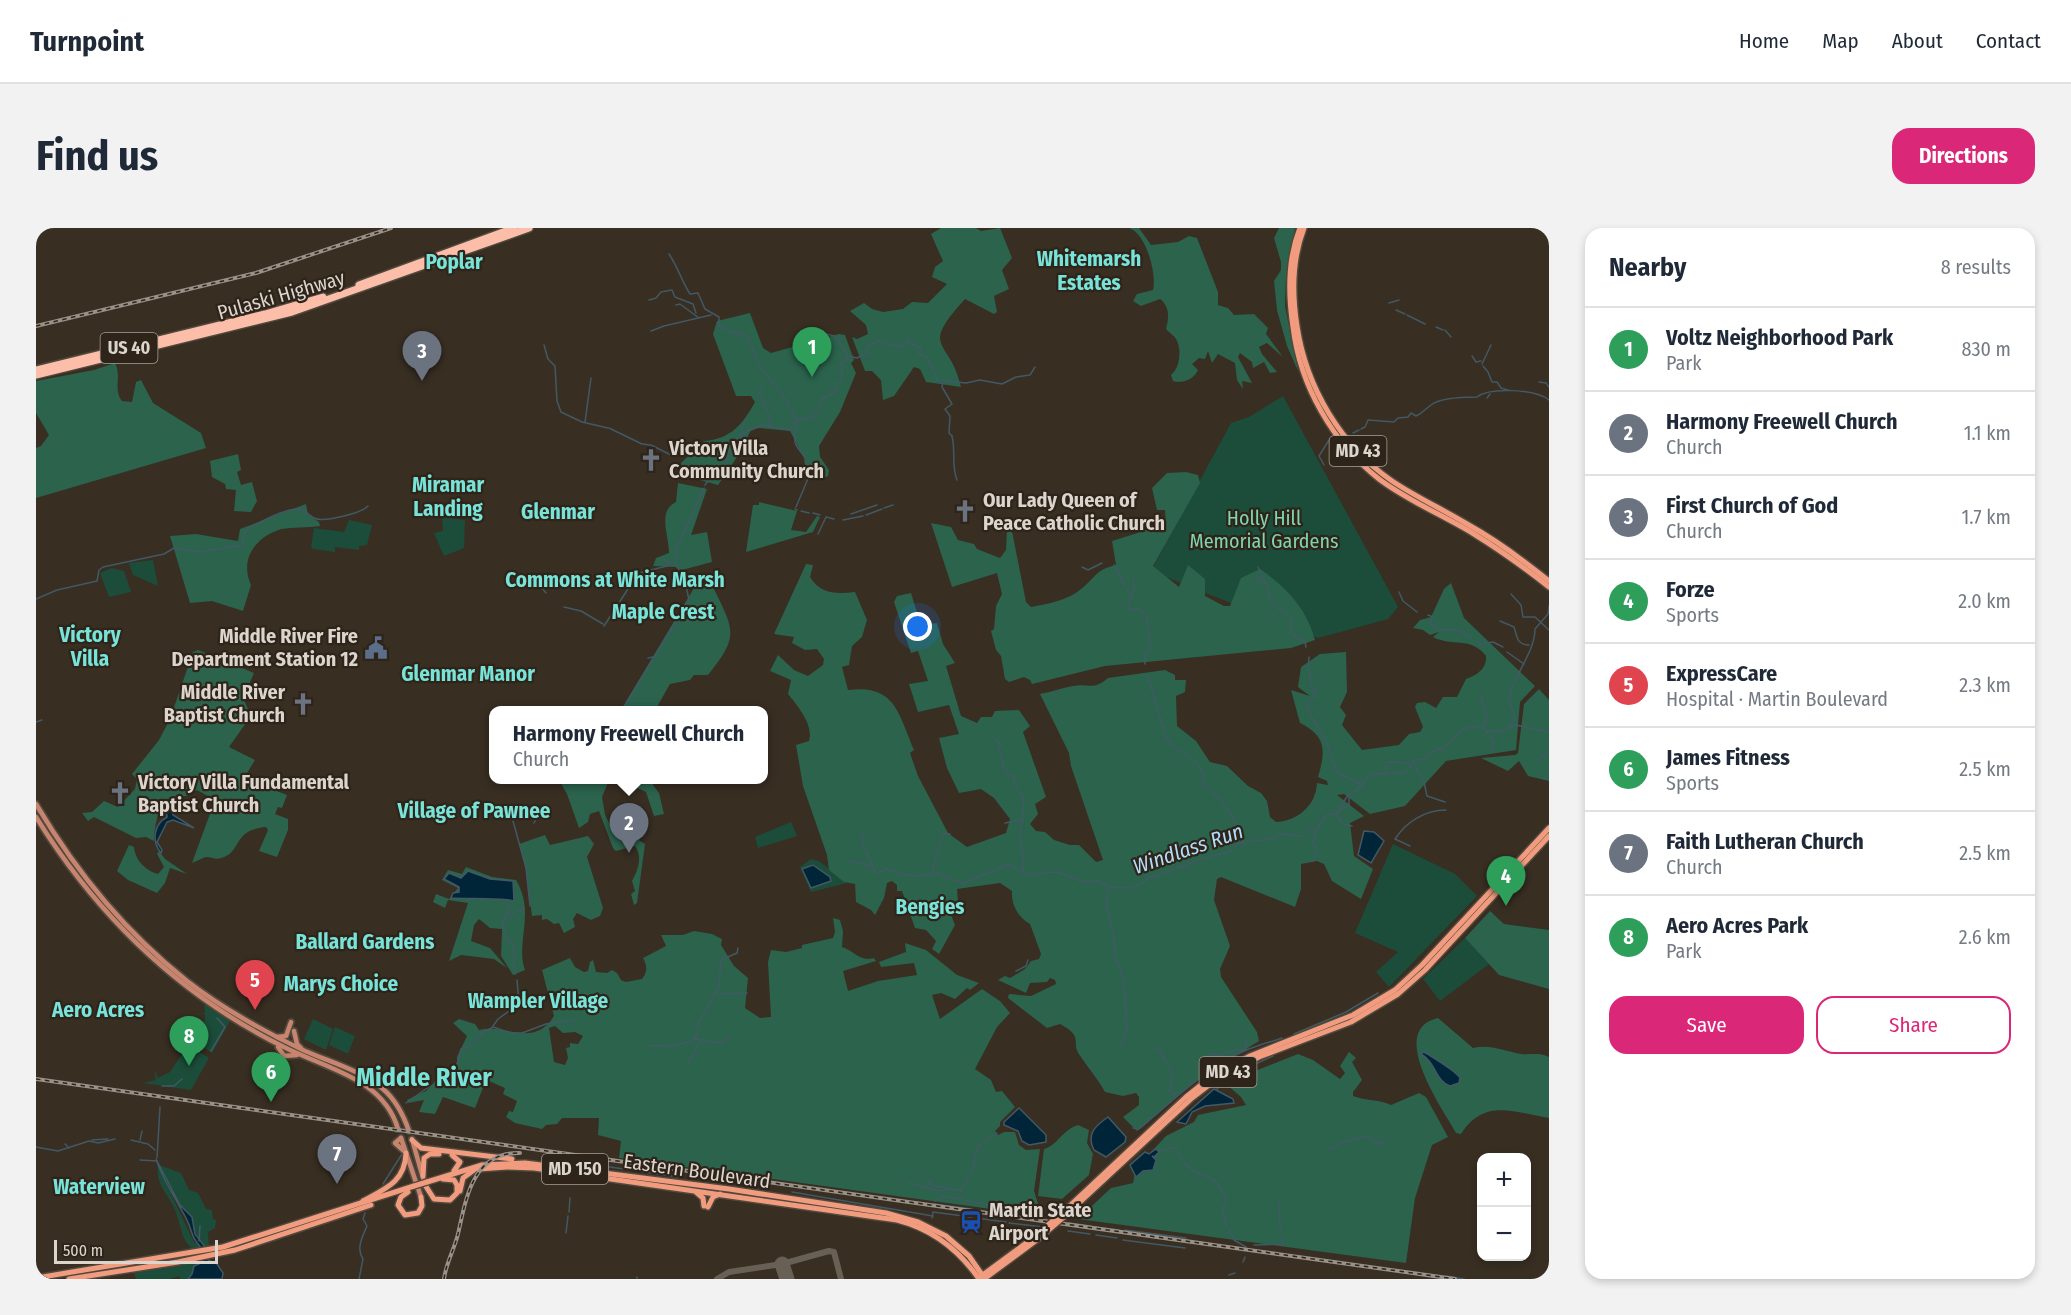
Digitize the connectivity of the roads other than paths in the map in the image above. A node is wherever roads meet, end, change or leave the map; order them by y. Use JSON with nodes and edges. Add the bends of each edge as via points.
{"nodes":[{"id":1,"x":514,"y":228,"type":"edge"},
{"id":2,"x":529,"y":228,"type":"edge"},
{"id":3,"x":1300,"y":228,"type":"edge"},
{"id":4,"x":1304,"y":228,"type":"edge"},
{"id":5,"x":1303,"y":364,"type":"junction"},
{"id":6,"x":36,"y":370,"type":"edge"},
{"id":7,"x":36,"y":375,"type":"edge"},
{"id":8,"x":1308,"y":377,"type":"junction"},
{"id":9,"x":1472,"y":533,"type":"junction"},
{"id":10,"x":1548,"y":580,"type":"edge"},
{"id":11,"x":1549,"y":587,"type":"edge"},
{"id":12,"x":36,"y":804,"type":"edge"},
{"id":13,"x":36,"y":817,"type":"edge"},
{"id":14,"x":1549,"y":829,"type":"edge"},
{"id":15,"x":1549,"y":836,"type":"edge"},
{"id":16,"x":1524,"y":858,"type":"junction"},
{"id":17,"x":291,"y":1022,"type":"dead end"},
{"id":18,"x":294,"y":1032,"type":"dead end"},
{"id":19,"x":277,"y":1037,"type":"junction"},
{"id":20,"x":301,"y":1052,"type":"junction"},
{"id":21,"x":398,"y":1129,"type":"dead end"},
{"id":22,"x":409,"y":1131,"type":"dead end"},
{"id":23,"x":401,"y":1138,"type":"dead end"},
{"id":24,"x":412,"y":1140,"type":"joint"},
{"id":25,"x":406,"y":1153,"type":"junction"},
{"id":26,"x":499,"y":1163,"type":"junction"},
{"id":27,"x":525,"y":1163,"type":"junction"},
{"id":28,"x":474,"y":1170,"type":"junction"},
{"id":29,"x":607,"y":1173,"type":"junction"},
{"id":30,"x":577,"y":1174,"type":"junction"},
{"id":31,"x":423,"y":1176,"type":"junction"},
{"id":32,"x":445,"y":1177,"type":"junction"},
{"id":33,"x":427,"y":1184,"type":"junction"},
{"id":34,"x":412,"y":1189,"type":"junction"},
{"id":35,"x":683,"y":1189,"type":"junction"},
{"id":36,"x":708,"y":1192,"type":"junction"},
{"id":37,"x":721,"y":1194,"type":"junction"},
{"id":38,"x":459,"y":1195,"type":"dead end"},
{"id":39,"x":422,"y":1197,"type":"joint"},
{"id":40,"x":780,"y":1198,"type":"junction"},
{"id":41,"x":348,"y":1208,"type":"junction"},
{"id":42,"x":1063,"y":1215,"type":"junction"},
{"id":43,"x":1036,"y":1238,"type":"junction"},
{"id":44,"x":210,"y":1253,"type":"junction"},
{"id":45,"x":200,"y":1255,"type":"junction"},
{"id":46,"x":1006,"y":1258,"type":"junction"},
{"id":47,"x":973,"y":1261,"type":"junction"},
{"id":48,"x":1002,"y":1266,"type":"junction"},
{"id":49,"x":104,"y":1274,"type":"junction"},
{"id":50,"x":70,"y":1276,"type":"edge"},
{"id":51,"x":36,"y":1278,"type":"edge"},
{"id":52,"x":983,"y":1278,"type":"edge"},
{"id":53,"x":51,"y":1279,"type":"edge"},
{"id":54,"x":117,"y":1279,"type":"edge"},
{"id":55,"x":990,"y":1279,"type":"edge"}],
"edges":[{"from":1,"to":6,"type":"highway","name":"Pulaski Highway","number":"US 40","via":[[303,304]]},
{"from":2,"to":7,"type":"highway","name":"Pulaski Highway","number":"US 40","via":[[292,312]]},
{"from":3,"to":5,"type":"main road","number":"MD 43","via":[[1292,256],[1290,303]]},
{"from":4,"to":5,"type":"main road","number":"MD 43","via":[[1296,260],[1294,304]]},
{"from":5,"to":8,"type":"main road","number":"MD 43"},
{"from":8,"to":9,"type":"main road","number":"MD 43","via":[[1334,432],[1365,466],[1408,497]]},
{"from":8,"to":10,"type":"main road","number":"MD 43","via":[[1338,428],[1376,469],[1411,494],[1502,545]]},
{"from":9,"to":10,"type":"main road"},
{"from":9,"to":11,"type":"main road","number":"MD 43"},
{"from":12,"to":19,"type":"main road","via":[[80,872],[143,943],[214,1000]]},
{"from":13,"to":20,"type":"main road","via":[[81,885],[123,932],[195,995],[278,1047],[284,1056]]},
{"from":14,"to":16,"type":"main road","number":"MD 43"},
{"from":15,"to":16,"type":"main road","number":"MD 43"},
{"from":16,"to":42,"type":"main road","number":"MD 43","via":[[1395,990],[1353,1015],[1255,1053],[1211,1077]]},
{"from":16,"to":42,"type":"main road","number":"MD 43","via":[[1486,904],[1398,994],[1356,1020],[1258,1057],[1218,1078]]},
{"from":17,"to":19,"type":"main road","via":[[286,1036]]},
{"from":18,"to":20,"type":"main road"},
{"from":19,"to":20,"type":"main road"},
{"from":20,"to":21,"type":"main road","via":[[372,1089],[389,1108]]},
{"from":20,"to":22,"type":"main road","via":[[381,1088],[401,1110]]},
{"from":23,"to":25,"type":"main road","via":[[395,1143]]},
{"from":24,"to":27,"type":"main road","via":[[421,1148]]},
{"from":24,"to":31,"type":"main road"},
{"from":25,"to":39,"type":"main road"},
{"from":25,"to":41,"type":"main road","via":[[404,1169],[394,1184]]},
{"from":26,"to":27,"type":"main road","name":"Eastern Boulevard","number":"MD 150"},
{"from":26,"to":30,"type":"main road"},
{"from":26,"to":32,"type":"main road","name":"Eastern Boulevard","number":"MD 150"},
{"from":27,"to":29,"type":"main road","name":"Eastern Boulevard","number":"MD 150"},
{"from":28,"to":30,"type":"main road","name":"Eastern Boulevard","number":"MD 150","via":[[516,1167]]},
{"from":28,"to":32,"type":"main road","name":"Eastern Boulevard","number":"MD 150"},
{"from":28,"to":38,"type":"main road","via":[[464,1178]]},
{"from":29,"to":30,"type":"main road"},
{"from":29,"to":40,"type":"main road","name":"Eastern Boulevard","number":"MD 150"},
{"from":30,"to":35,"type":"main road","name":"Eastern Boulevard","number":"MD 150"},
{"from":31,"to":32,"type":"main road","via":[[424,1158],[435,1153],[460,1160],[459,1168]]},
{"from":31,"to":33,"type":"main road"},
{"from":32,"to":33,"type":"main road","name":"Eastern Boulevard","number":"MD 150"},
{"from":32,"to":33,"type":"main road","via":[[458,1185],[450,1200],[434,1199]]},
{"from":33,"to":34,"type":"main road","name":"Eastern Boulevard","number":"MD 150","bridge":true},
{"from":34,"to":39,"type":"main road","via":[[401,1197],[398,1205],[405,1215],[418,1213]]},
{"from":34,"to":41,"type":"main road","name":"Eastern Boulevard","number":"MD 150"},
{"from":34,"to":44,"type":"main road","name":"Eastern Boulevard","number":"MD 150","via":[[260,1243]]},
{"from":35,"to":36,"type":"main road","name":"Eastern Boulevard","number":"MD 150"},
{"from":35,"to":37,"type":"main road","via":[[700,1194],[706,1207]]},
{"from":36,"to":37,"type":"main road","name":"Eastern Boulevard","number":"MD 150"},
{"from":36,"to":40,"type":"main road"},
{"from":37,"to":52,"type":"main road","name":"Eastern Boulevard","number":"MD 150","via":[[909,1223],[950,1246]]},
{"from":40,"to":47,"type":"main road","name":"Eastern Boulevard","number":"MD 150","via":[[906,1218],[946,1236]]},
{"from":41,"to":44,"type":"main road","name":"Eastern Boulevard","number":"MD 150"},
{"from":42,"to":43,"type":"main road","number":"MD 43","bridge":true},
{"from":43,"to":46,"type":"main road","number":"MD 43"},
{"from":43,"to":48,"type":"main road","number":"MD 43"},
{"from":44,"to":45,"type":"main road","name":"Eastern Boulevard","number":"MD 150"},
{"from":45,"to":49,"type":"main road","name":"Eastern Boulevard","number":"MD 150"},
{"from":45,"to":50,"type":"main road","name":"Eastern Boulevard","number":"MD 150"},
{"from":46,"to":47,"type":"main road","via":[[986,1270]]},
{"from":46,"to":52,"type":"main road","number":"MD 43"},
{"from":47,"to":52,"type":"main road","name":"Eastern Boulevard","number":"MD 150"},
{"from":48,"to":52,"type":"main road","number":"MD 43"},
{"from":48,"to":55,"type":"main road"},
{"from":49,"to":50,"type":"main road","name":"Eastern Boulevard","number":"MD 150"},
{"from":49,"to":54,"type":"main road"},
{"from":50,"to":51,"type":"main road","name":"Eastern Boulevard","number":"MD 150"},
{"from":50,"to":53,"type":"main road"}]}
